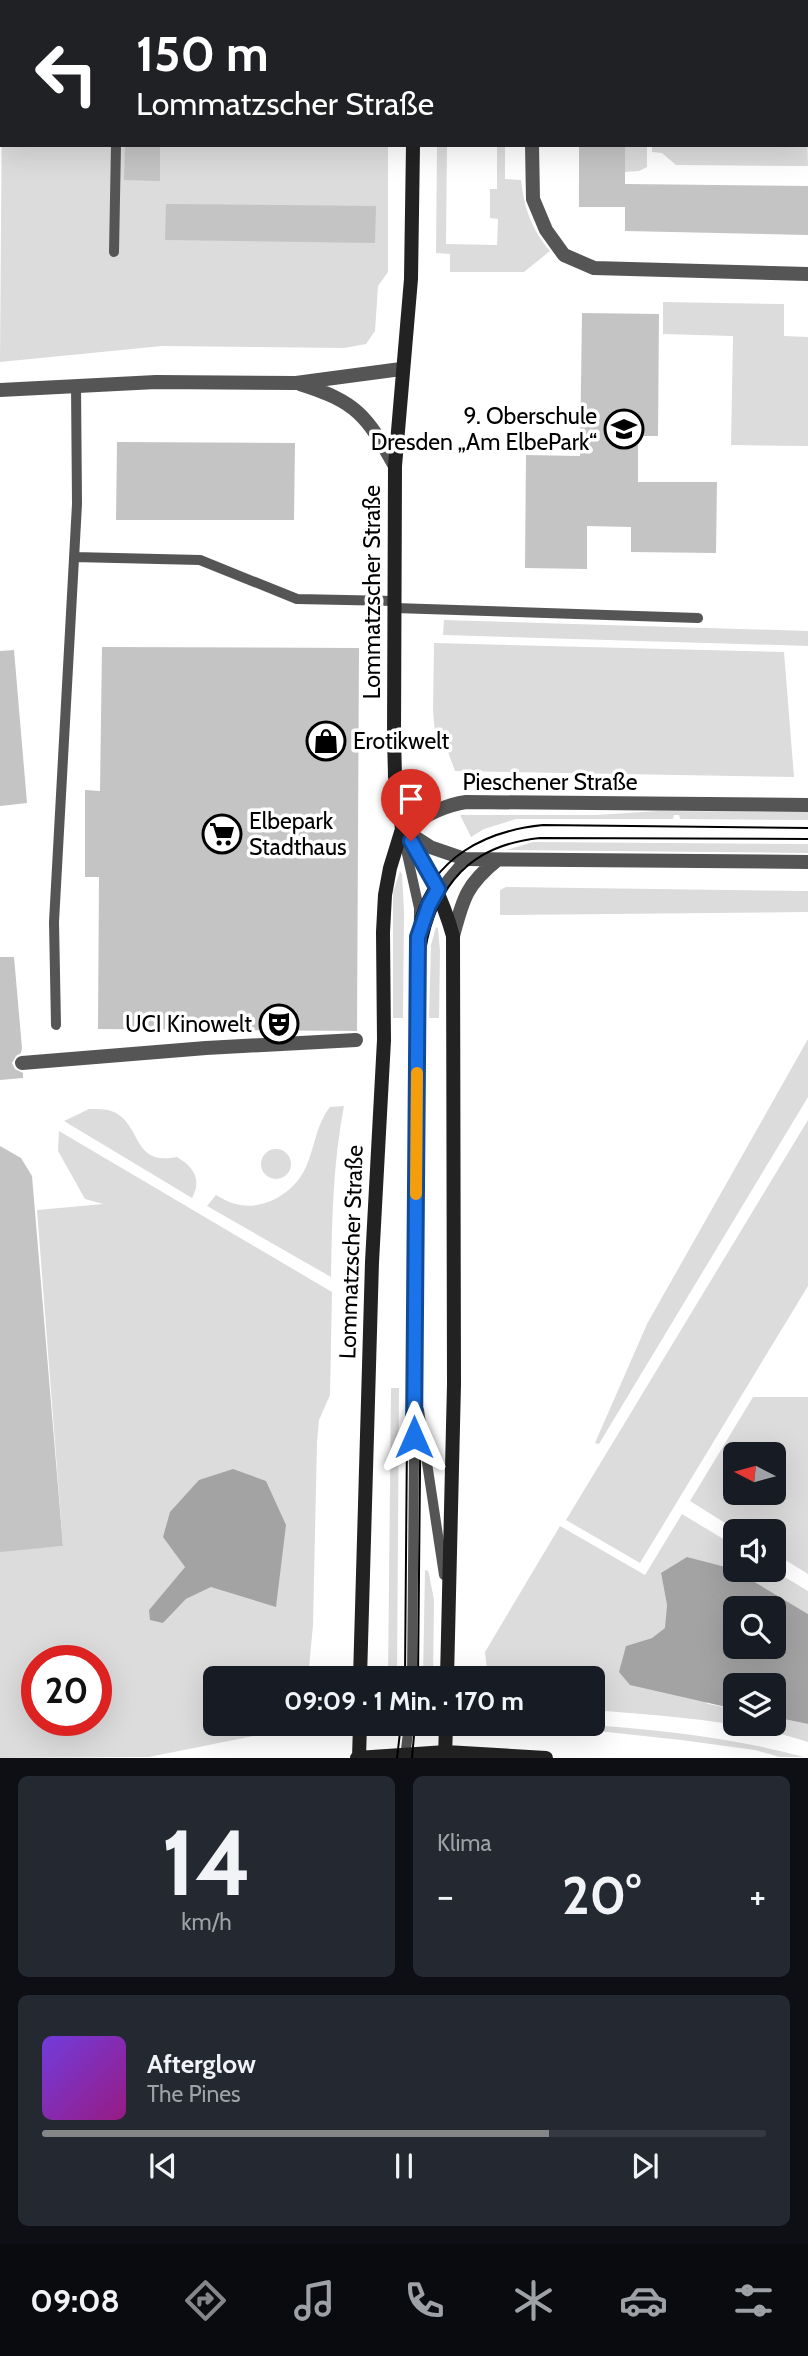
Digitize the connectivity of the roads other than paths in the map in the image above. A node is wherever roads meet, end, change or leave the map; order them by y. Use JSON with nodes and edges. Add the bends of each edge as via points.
{"nodes":[{"id":1,"x":116,"y":147,"type":"edge"},
{"id":2,"x":413,"y":147,"type":"edge"},
{"id":3,"x":533,"y":147,"type":"edge"},
{"id":4,"x":114,"y":252,"type":"dead end"},
{"id":5,"x":808,"y":274,"type":"edge"},
{"id":6,"x":401,"y":369,"type":"junction"},
{"id":7,"x":296,"y":383,"type":"junction"},
{"id":8,"x":76,"y":385,"type":"junction"},
{"id":9,"x":0,"y":390,"type":"edge"},
{"id":10,"x":395,"y":466,"type":"junction"},
{"id":11,"x":74,"y":557,"type":"junction"},
{"id":12,"x":394,"y":605,"type":"junction"},
{"id":13,"x":698,"y":618,"type":"dead end"},
{"id":14,"x":808,"y":805,"type":"edge"},
{"id":15,"x":402,"y":829,"type":"junction"},
{"id":16,"x":465,"y":859,"type":"junction"},
{"id":17,"x":498,"y":860,"type":"junction"},
{"id":18,"x":808,"y":862,"type":"edge"},
{"id":19,"x":438,"y":889,"type":"junction"},
{"id":20,"x":453,"y":936,"type":"junction"},
{"id":21,"x":418,"y":937,"type":"junction"},
{"id":22,"x":56,"y":1025,"type":"dead end"},
{"id":23,"x":356,"y":1040,"type":"dead end"},
{"id":24,"x":22,"y":1063,"type":"dead end"},
{"id":25,"x":415,"y":1383,"type":"junction"},
{"id":26,"x":449,"y":1604,"type":"junction"},
{"id":27,"x":360,"y":1666,"type":"edge"},
{"id":28,"x":412,"y":1666,"type":"edge"},
{"id":29,"x":447,"y":1666,"type":"edge"},
{"id":30,"x":360,"y":1736,"type":"edge"},
{"id":31,"x":408,"y":1736,"type":"edge"},
{"id":32,"x":446,"y":1736,"type":"edge"},
{"id":33,"x":406,"y":1755,"type":"edge"},
{"id":34,"x":446,"y":1755,"type":"edge"},
{"id":35,"x":359,"y":1757,"type":"edge"},
{"id":36,"x":546,"y":1758,"type":"edge"}],
"edges":[{"from":1,"to":4,"type":"lane"},
{"from":2,"to":6,"type":"main road","name":"Lommatzscher Straße","via":[[411,279]]},
{"from":3,"to":5,"type":"street","via":[[533,199],[546,230],[564,255],[594,268]]},
{"from":6,"to":7,"type":"street"},
{"from":6,"to":10,"type":"main road","name":"Lommatzscher Straße"},
{"from":7,"to":8,"type":"street"},
{"from":7,"to":10,"type":"street","via":[[349,404],[375,432]]},
{"from":8,"to":9,"type":"street"},
{"from":8,"to":11,"type":"lane"},
{"from":10,"to":12,"type":"main road","name":"Lommatzscher Straße"},
{"from":11,"to":12,"type":"lane","via":[[200,560],[297,599]]},
{"from":11,"to":22,"type":"lane","via":[[54,922]]},
{"from":12,"to":13,"type":"lane"},
{"from":12,"to":15,"type":"main road","name":"Lommatzscher Straße","via":[[395,776]]},
{"from":14,"to":15,"type":"street","name":"Pieschener Straße","via":[[466,802]]},
{"from":15,"to":16,"type":"street","via":[[429,847]]},
{"from":15,"to":19,"type":"main road","name":"Lommatzscher Straße"},
{"from":15,"to":21,"type":"lane","via":[[419,908]]},
{"from":15,"to":27,"type":"main road","name":"Lommatzscher Straße","via":[[390,868],[383,932],[384,1040],[372,1262]]},
{"from":16,"to":17,"type":"street"},
{"from":16,"to":19,"type":"lane"},
{"from":17,"to":18,"type":"street"},
{"from":17,"to":20,"type":"street","via":[[469,887]]},
{"from":19,"to":20,"type":"main road","name":"Lommatzscher Straße"},
{"from":19,"to":21,"type":"lane"},
{"from":20,"to":26,"type":"main road","name":"Lommatzscher Straße","via":[[454,1384]]},
{"from":21,"to":25,"type":"lane"},
{"from":23,"to":24,"type":"street"},
{"from":25,"to":26,"type":"lane"},
{"from":25,"to":28,"type":"lane"},
{"from":26,"to":29,"type":"main road","name":"Lommatzscher Straße"},
{"from":30,"to":35,"type":"main road"},
{"from":31,"to":33,"type":"lane"},
{"from":32,"to":34,"type":"main road"},
{"from":33,"to":34,"type":"main road"},
{"from":33,"to":35,"type":"main road"},
{"from":34,"to":36,"type":"main road"}]}
